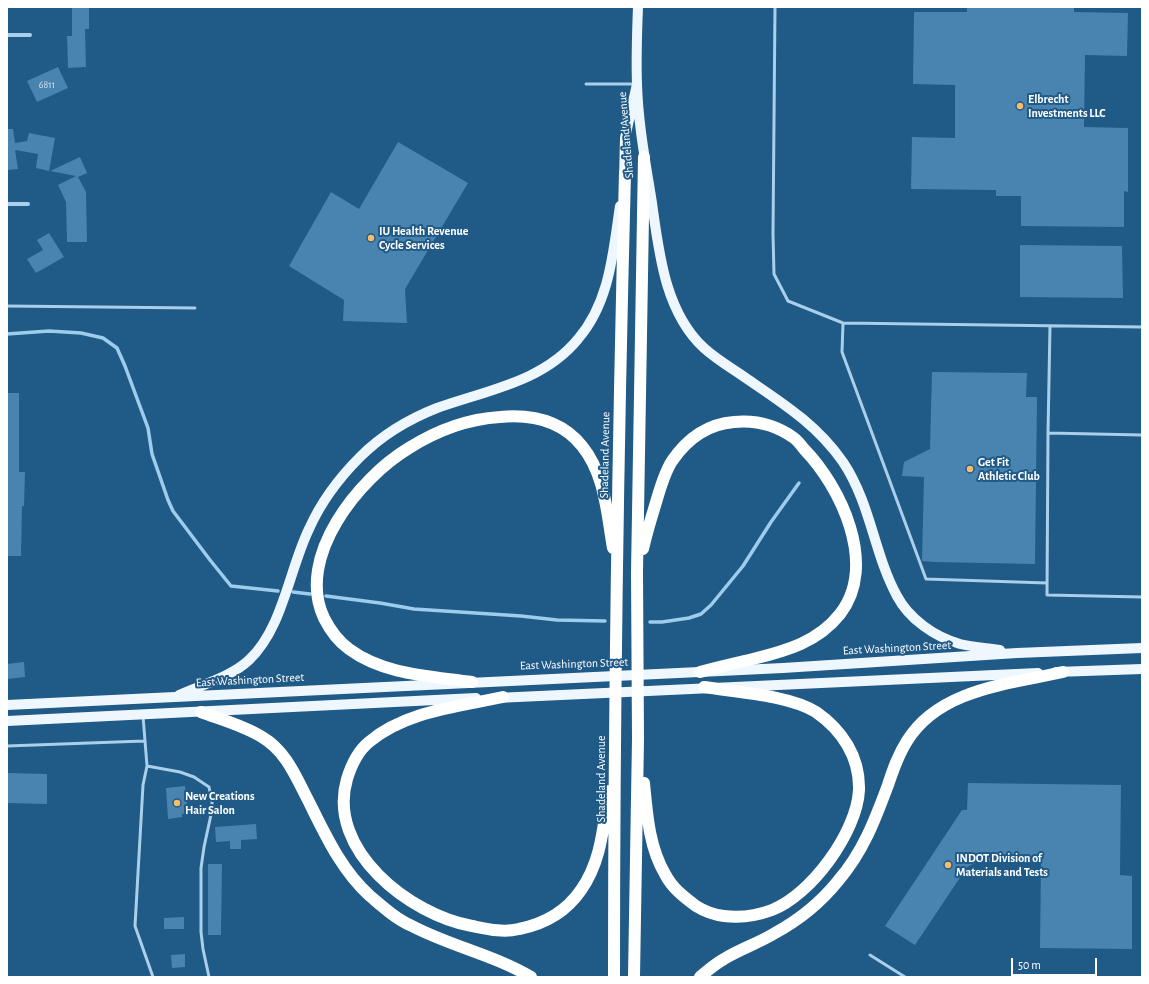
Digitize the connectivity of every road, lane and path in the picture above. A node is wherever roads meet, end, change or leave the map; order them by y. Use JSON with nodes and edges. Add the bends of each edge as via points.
{"nodes":[{"id":1,"x":638,"y":7,"type":"edge"},
{"id":2,"x":775,"y":7,"type":"edge"},
{"id":3,"x":7,"y":35,"type":"edge"},
{"id":4,"x":30,"y":35,"type":"dead end"},
{"id":5,"x":586,"y":84,"type":"dead end"},
{"id":6,"x":637,"y":84,"type":"junction"},
{"id":7,"x":644,"y":157,"type":"junction"},
{"id":8,"x":625,"y":173,"type":"junction"},
{"id":9,"x":7,"y":204,"type":"edge"},
{"id":10,"x":28,"y":204,"type":"dead end"},
{"id":11,"x":7,"y":306,"type":"edge"},
{"id":12,"x":195,"y":308,"type":"dead end"},
{"id":13,"x":843,"y":323,"type":"junction"},
{"id":14,"x":1050,"y":326,"type":"junction"},
{"id":15,"x":1142,"y":327,"type":"edge"},
{"id":16,"x":1048,"y":433,"type":"junction"},
{"id":17,"x":1142,"y":435,"type":"edge"},
{"id":18,"x":637,"y":572,"type":"junction"},
{"id":19,"x":618,"y":578,"type":"junction"},
{"id":20,"x":1047,"y":583,"type":"junction"},
{"id":21,"x":1142,"y":597,"type":"edge"},
{"id":22,"x":1142,"y":648,"type":"edge"},
{"id":23,"x":1017,"y":654,"type":"junction"},
{"id":24,"x":1142,"y":669,"type":"edge"},
{"id":25,"x":700,"y":672,"type":"junction"},
{"id":26,"x":1063,"y":672,"type":"junction"},
{"id":27,"x":472,"y":682,"type":"junction"},
{"id":28,"x":704,"y":687,"type":"junction"},
{"id":29,"x":174,"y":697,"type":"junction"},
{"id":30,"x":503,"y":697,"type":"junction"},
{"id":31,"x":7,"y":705,"type":"edge"},
{"id":32,"x":200,"y":712,"type":"junction"},
{"id":33,"x":143,"y":714,"type":"junction"},
{"id":34,"x":7,"y":721,"type":"edge"},
{"id":35,"x":638,"y":739,"type":"junction"},
{"id":36,"x":144,"y":740,"type":"junction"},
{"id":37,"x":7,"y":746,"type":"edge"},
{"id":38,"x":615,"y":752,"type":"junction"},
{"id":39,"x":147,"y":766,"type":"junction"},
{"id":40,"x":870,"y":955,"type":"dead end"},
{"id":41,"x":153,"y":977,"type":"edge"},
{"id":42,"x":209,"y":977,"type":"edge"},
{"id":43,"x":531,"y":977,"type":"edge"},
{"id":44,"x":614,"y":977,"type":"edge"},
{"id":45,"x":634,"y":977,"type":"edge"},
{"id":46,"x":700,"y":977,"type":"edge"},
{"id":47,"x":905,"y":977,"type":"edge"}],
"edges":[{"from":1,"to":6,"type":"main road"},
{"from":2,"to":13,"type":"lane","via":[[774,274],[788,301]]},
{"from":3,"to":4,"type":"street"},
{"from":5,"to":6,"type":"lane"},
{"from":6,"to":7,"type":"main road","name":"Shadeland Avenue"},
{"from":6,"to":8,"type":"main road","name":"Shadeland Avenue","via":[[625,138]]},
{"from":7,"to":18,"type":"highway","name":"Shadeland Avenue"},
{"from":7,"to":23,"type":"main road","via":[[665,278],[678,313],[693,335],[715,358],[804,418],[830,445],[851,475],[860,494],[891,584],[914,618],[935,633],[960,644]]},
{"from":8,"to":19,"type":"highway","name":"Shadeland Avenue"},
{"from":8,"to":29,"type":"main road","via":[[605,288],[593,318],[578,340],[541,371],[422,415],[385,436],[364,453],[336,484],[313,520],[273,626],[260,648],[232,672]]},
{"from":9,"to":10,"type":"street"},
{"from":11,"to":12,"type":"lane"},
{"from":13,"to":14,"type":"lane"},
{"from":13,"to":20,"type":"lane","via":[[842,352],[926,579]]},
{"from":14,"to":15,"type":"lane"},
{"from":14,"to":16,"type":"lane"},
{"from":16,"to":17,"type":"lane"},
{"from":16,"to":20,"type":"lane"},
{"from":18,"to":25,"type":"highway","via":[[651,518],[669,466],[688,442],[710,428],[743,421],[774,427],[794,438],[829,481],[848,524],[855,560],[853,586],[840,614],[824,630],[804,643],[775,654]]},
{"from":18,"to":35,"type":"highway","name":"Shadeland Avenue"},
{"from":19,"to":27,"type":"highway","via":[[604,496],[592,464],[582,446],[566,431],[550,422],[520,415],[473,421],[431,436],[395,457],[358,492],[326,542],[320,556],[317,578],[317,593],[322,614],[339,640],[368,660],[412,673]]},
{"from":19,"to":38,"type":"highway","name":"Shadeland Avenue"},
{"from":20,"to":21,"type":"lane","via":[[1047,595]]},
{"from":22,"to":23,"type":"main road","name":"East Washington Street"},
{"from":23,"to":25,"type":"main road","name":"East Washington Street"},
{"from":24,"to":26,"type":"main road"},
{"from":25,"to":27,"type":"main road","name":"East Washington Street"},
{"from":26,"to":28,"type":"main road"},
{"from":26,"to":46,"type":"highway","via":[[964,695],[931,715],[907,740],[868,835],[856,858],[837,883],[811,909],[790,924],[723,959]]},
{"from":27,"to":29,"type":"main road","name":"East Washington Street"},
{"from":28,"to":30,"type":"main road"},
{"from":28,"to":35,"type":"highway","via":[[779,698],[814,711],[831,724],[854,755],[859,789],[850,824],[823,869],[791,900],[755,916],[729,917],[699,908],[673,887],[662,868],[650,832]]},
{"from":29,"to":31,"type":"main road","name":"East Washington Street"},
{"from":30,"to":32,"type":"main road"},
{"from":30,"to":38,"type":"highway","via":[[417,716],[391,728],[368,742],[348,776],[344,815],[356,847],[386,882],[428,912],[465,925],[501,931],[518,930],[541,923],[568,905],[579,894],[599,852]]},
{"from":32,"to":33,"type":"main road"},
{"from":32,"to":43,"type":"highway","via":[[263,737],[279,751],[291,768],[342,864],[362,888],[386,910],[431,936],[504,963]]},
{"from":33,"to":34,"type":"main road"},
{"from":33,"to":36,"type":"lane"},
{"from":35,"to":45,"type":"highway","name":"Shadeland Avenue"},
{"from":36,"to":37,"type":"lane"},
{"from":36,"to":39,"type":"lane"},
{"from":38,"to":44,"type":"highway","name":"Shadeland Avenue"},
{"from":39,"to":41,"type":"lane","via":[[143,785],[135,926]]},
{"from":39,"to":42,"type":"lane","via":[[180,772],[209,787],[212,810],[201,875],[201,932]]},
{"from":40,"to":47,"type":"lane"}]}
